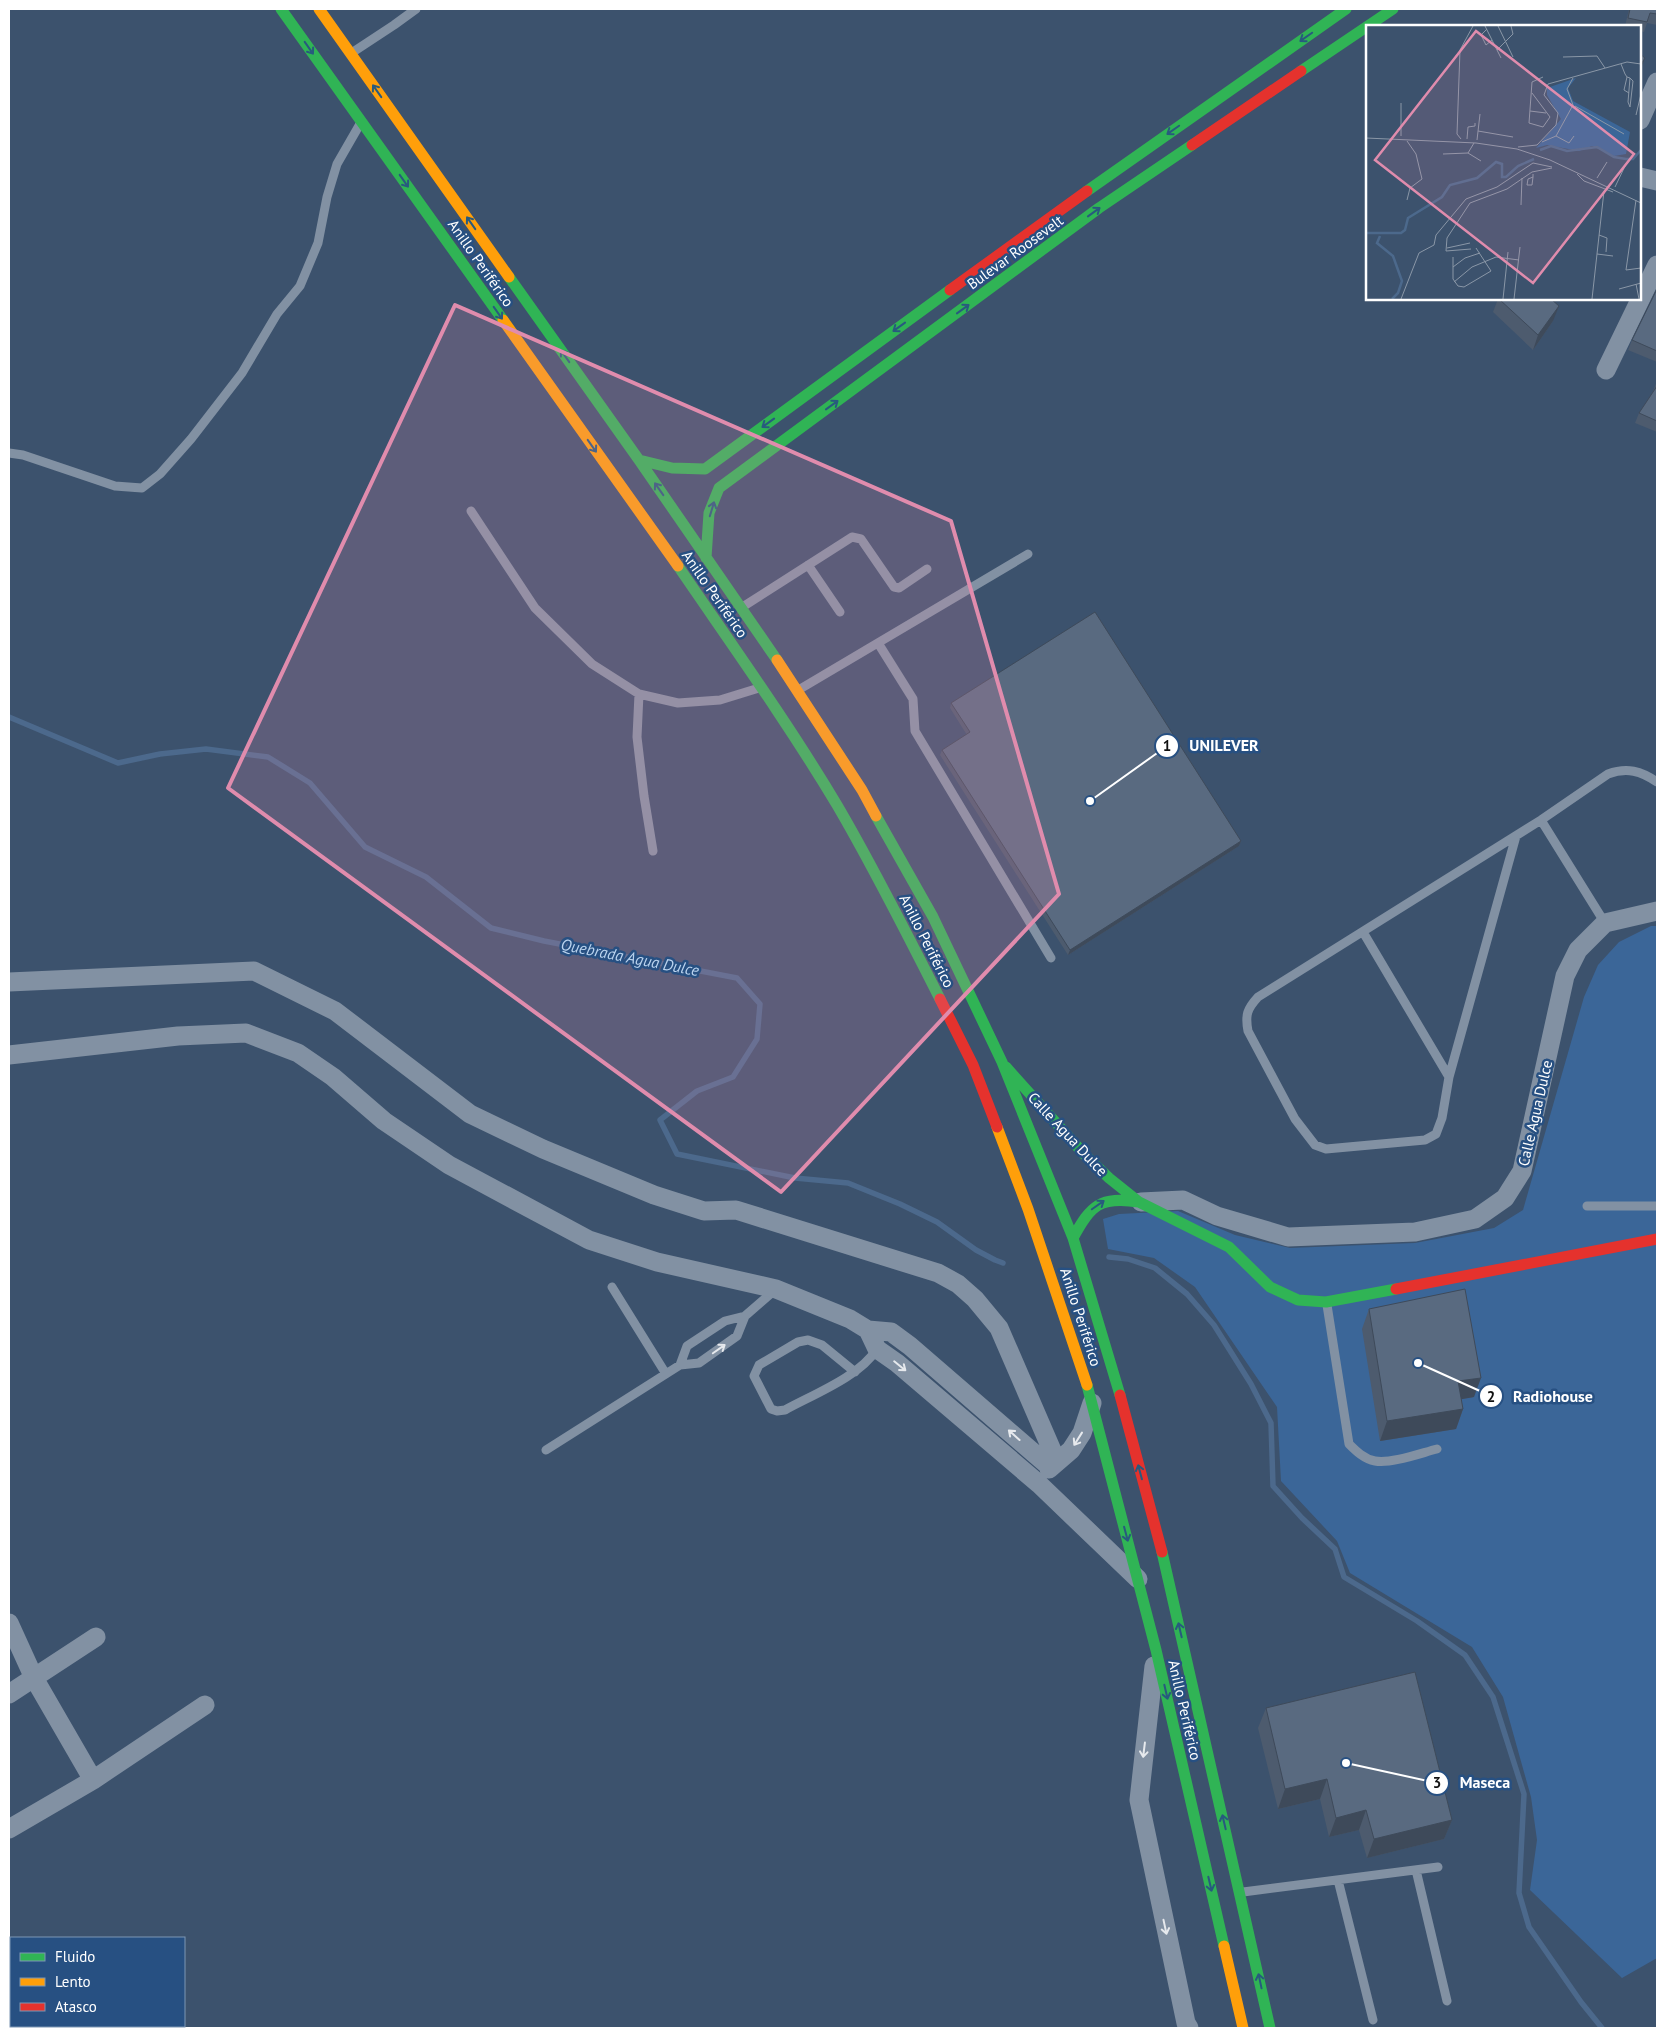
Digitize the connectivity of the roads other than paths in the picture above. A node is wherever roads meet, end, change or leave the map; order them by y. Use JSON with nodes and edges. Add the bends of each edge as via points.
{"nodes":[{"id":1,"x":281,"y":9,"type":"edge"},
{"id":2,"x":319,"y":9,"type":"edge"},
{"id":3,"x":416,"y":9,"type":"edge"},
{"id":4,"x":1346,"y":9,"type":"edge"},
{"id":5,"x":1393,"y":9,"type":"edge"},
{"id":6,"x":1369,"y":25,"type":"edge"},
{"id":7,"x":1366,"y":27,"type":"edge"},
{"id":8,"x":351,"y":53,"type":"junction"},
{"id":9,"x":1657,"y":82,"type":"edge"},
{"id":10,"x":1641,"y":118,"type":"edge"},
{"id":11,"x":361,"y":121,"type":"junction"},
{"id":12,"x":1641,"y":177,"type":"edge"},
{"id":13,"x":1657,"y":181,"type":"edge"},
{"id":14,"x":1657,"y":265,"type":"edge"},
{"id":15,"x":1652,"y":286,"type":"edge"},
{"id":16,"x":1606,"y":370,"type":"dead end"},
{"id":17,"x":9,"y":454,"type":"edge"},
{"id":18,"x":639,"y":460,"type":"junction"},
{"id":19,"x":705,"y":469,"type":"junction"},
{"id":20,"x":719,"y":488,"type":"junction"},
{"id":21,"x":471,"y":511,"type":"dead end"},
{"id":22,"x":1028,"y":554,"type":"dead end"},
{"id":23,"x":706,"y":558,"type":"junction"},
{"id":24,"x":808,"y":565,"type":"junction"},
{"id":25,"x":926,"y":569,"type":"dead end"},
{"id":26,"x":741,"y":607,"type":"junction"},
{"id":27,"x":840,"y":612,"type":"dead end"},
{"id":28,"x":878,"y":643,"type":"junction"},
{"id":29,"x":761,"y":688,"type":"junction"},
{"id":30,"x":798,"y":691,"type":"junction"},
{"id":31,"x":639,"y":694,"type":"junction"},
{"id":32,"x":1657,"y":782,"type":"edge"},
{"id":33,"x":1541,"y":820,"type":"junction"},
{"id":34,"x":1516,"y":836,"type":"junction"},
{"id":35,"x":653,"y":851,"type":"dead end"},
{"id":36,"x":1657,"y":911,"type":"edge"},
{"id":37,"x":1605,"y":923,"type":"junction"},
{"id":38,"x":1363,"y":932,"type":"junction"},
{"id":39,"x":1051,"y":958,"type":"dead end"},
{"id":40,"x":9,"y":982,"type":"edge"},
{"id":41,"x":9,"y":1055,"type":"edge"},
{"id":42,"x":1002,"y":1062,"type":"junction"},
{"id":43,"x":1448,"y":1077,"type":"junction"},
{"id":44,"x":1139,"y":1202,"type":"junction"},
{"id":45,"x":1586,"y":1206,"type":"dead end"},
{"id":46,"x":1657,"y":1206,"type":"edge"},
{"id":47,"x":1073,"y":1238,"type":"junction"},
{"id":48,"x":1657,"y":1239,"type":"edge"},
{"id":49,"x":612,"y":1287,"type":"dead end"},
{"id":50,"x":776,"y":1289,"type":"junction"},
{"id":51,"x":1326,"y":1302,"type":"junction"},
{"id":52,"x":745,"y":1316,"type":"junction"},
{"id":53,"x":868,"y":1330,"type":"junction"},
{"id":54,"x":877,"y":1349,"type":"junction"},
{"id":55,"x":680,"y":1365,"type":"junction"},
{"id":56,"x":855,"y":1372,"type":"junction"},
{"id":57,"x":666,"y":1374,"type":"junction"},
{"id":58,"x":1092,"y":1402,"type":"junction"},
{"id":59,"x":1437,"y":1449,"type":"dead end"},
{"id":60,"x":546,"y":1450,"type":"dead end"},
{"id":61,"x":1054,"y":1464,"type":"junction"},
{"id":62,"x":1039,"y":1484,"type":"junction"},
{"id":63,"x":1138,"y":1580,"type":"junction"},
{"id":64,"x":9,"y":1623,"type":"edge"},
{"id":65,"x":96,"y":1637,"type":"dead end"},
{"id":66,"x":1156,"y":1650,"type":"junction"},
{"id":67,"x":34,"y":1678,"type":"junction"},
{"id":68,"x":9,"y":1694,"type":"edge"},
{"id":69,"x":205,"y":1705,"type":"dead end"},
{"id":70,"x":93,"y":1780,"type":"junction"},
{"id":71,"x":9,"y":1829,"type":"edge"},
{"id":72,"x":1438,"y":1867,"type":"dead end"},
{"id":73,"x":1416,"y":1870,"type":"junction"},
{"id":74,"x":1338,"y":1880,"type":"junction"},
{"id":75,"x":1240,"y":1893,"type":"junction"},
{"id":76,"x":1447,"y":2001,"type":"dead end"},
{"id":77,"x":1373,"y":2020,"type":"dead end"},
{"id":78,"x":1184,"y":2027,"type":"edge"},
{"id":79,"x":1243,"y":2028,"type":"edge"},
{"id":80,"x":1270,"y":2028,"type":"edge"}],
"edges":[{"from":1,"to":11,"type":"main road","name":"Anillo Periférico","one_way":true},
{"from":2,"to":8,"type":"main road","name":"Anillo Periférico"},
{"from":3,"to":8,"type":"lane"},
{"from":4,"to":19,"type":"main road","name":"Bulevar Roosevelt","one_way":true,"via":[[1089,189]]},
{"from":6,"to":5,"type":"main road","name":"Bulevar Roosevelt","one_way":true},
{"from":20,"to":7,"type":"main road","name":"Bulevar Roosevelt","one_way":true,"via":[[1099,208]]},
{"from":18,"to":8,"type":"main road","name":"Anillo Periférico","one_way":true},
{"from":9,"to":10,"type":"street"},
{"from":11,"to":17,"type":"lane","via":[[337,164],[318,243],[300,286],[277,314],[242,373],[160,474],[142,488],[115,486],[22,455]]},
{"from":11,"to":29,"type":"main road","name":"Anillo Periférico","one_way":true,"via":[[678,566]]},
{"from":12,"to":13,"type":"street"},
{"from":14,"to":15,"type":"street"},
{"from":15,"to":16,"type":"street"},
{"from":18,"to":19,"type":"main road","via":[[672,468]]},
{"from":23,"to":18,"type":"main road","name":"Anillo Periférico","one_way":true},
{"from":19,"to":20,"type":"main road"},
{"from":23,"to":20,"type":"main road","one_way":true,"via":[[710,513]]},
{"from":21,"to":31,"type":"lane","via":[[536,608],[592,664]]},
{"from":22,"to":28,"type":"lane"},
{"from":23,"to":26,"type":"main road","name":"Anillo Periférico"},
{"from":24,"to":25,"type":"lane","via":[[856,537],[861,539],[894,587],[899,588]]},
{"from":24,"to":26,"type":"lane"},
{"from":24,"to":27,"type":"lane"},
{"from":26,"to":30,"type":"main road","name":"Anillo Periférico"},
{"from":28,"to":30,"type":"lane"},
{"from":28,"to":39,"type":"lane","via":[[913,699],[915,730]]},
{"from":29,"to":31,"type":"lane","via":[[720,700],[678,703]]},
{"from":29,"to":58,"type":"main road","name":"Anillo Periférico","via":[[837,805],[973,1065],[1028,1209]]},
{"from":30,"to":42,"type":"main road","name":"Anillo Periférico","via":[[862,790],[933,916]]},
{"from":31,"to":35,"type":"lane","via":[[637,737]]},
{"from":32,"to":33,"type":"lane","via":[[1631,770],[1619,770],[1608,774]]},
{"from":33,"to":34,"type":"lane"},
{"from":33,"to":37,"type":"lane"},
{"from":34,"to":38,"type":"lane"},
{"from":34,"to":43,"type":"lane"},
{"from":36,"to":37,"type":"street"},
{"from":37,"to":44,"type":"street","name":"Calle Agua Dulce","via":[[1578,950],[1565,976],[1522,1171],[1505,1198],[1474,1219],[1415,1232],[1288,1237],[1217,1216],[1183,1200]]},
{"from":38,"to":43,"type":"lane"},
{"from":38,"to":43,"type":"lane","via":[[1258,998],[1248,1008],[1248,1031],[1295,1119],[1315,1145],[1326,1149],[1425,1140],[1436,1134],[1442,1118]]},
{"from":40,"to":61,"type":"street","via":[[254,971],[335,1011],[470,1114],[543,1149],[671,1201],[704,1211],[736,1210],[938,1273],[975,1299],[999,1328]]},
{"from":41,"to":50,"type":"street","via":[[178,1036],[246,1033],[298,1053],[334,1077],[384,1121],[450,1165],[589,1240],[656,1262]]},
{"from":42,"to":44,"type":"main road","name":"Calle Agua Dulce","via":[[1084,1154]]},
{"from":42,"to":47,"type":"main road","name":"Anillo Periférico"},
{"from":47,"to":44,"type":"main road","name":"Calle Agua Dulce","one_way":true,"via":[[1085,1216],[1106,1199]]},
{"from":44,"to":51,"type":"main road","via":[[1230,1247],[1270,1287],[1298,1300]]},
{"from":45,"to":46,"type":"lane"},
{"from":75,"to":47,"type":"main road","name":"Anillo Periférico","one_way":true,"via":[[1161,1549],[1109,1355]]},
{"from":48,"to":51,"type":"main road"},
{"from":49,"to":57,"type":"lane"},
{"from":50,"to":52,"type":"lane"},
{"from":50,"to":53,"type":"street","via":[[850,1318]]},
{"from":51,"to":59,"type":"lane","via":[[1348,1444],[1374,1461],[1385,1462]]},
{"from":52,"to":55,"type":"lane","via":[[725,1321],[687,1346]]},
{"from":55,"to":52,"type":"lane","one_way":true,"via":[[699,1363],[737,1336]]},
{"from":53,"to":54,"type":"street"},
{"from":61,"to":53,"type":"street","one_way":true,"via":[[891,1332]]},
{"from":54,"to":56,"type":"lane"},
{"from":54,"to":62,"type":"street","one_way":true},
{"from":55,"to":57,"type":"lane"},
{"from":56,"to":56,"type":"lane","via":[[785,1410],[777,1411],[771,1409],[754,1376],[759,1365],[798,1342],[808,1340],[822,1345]]},
{"from":57,"to":60,"type":"lane"},
{"from":58,"to":61,"type":"street","one_way":true,"via":[[1082,1433],[1071,1450]]},
{"from":58,"to":63,"type":"main road","name":"Anillo Periférico","one_way":true},
{"from":61,"to":62,"type":"street"},
{"from":62,"to":63,"type":"street"},
{"from":63,"to":66,"type":"main road","name":"Anillo Periférico"},
{"from":64,"to":67,"type":"street"},
{"from":65,"to":67,"type":"street"},
{"from":66,"to":78,"type":"street","one_way":true,"via":[[1139,1800]]},
{"from":66,"to":79,"type":"main road","name":"Anillo Periférico","one_way":true},
{"from":67,"to":68,"type":"street"},
{"from":67,"to":70,"type":"street"},
{"from":69,"to":70,"type":"street"},
{"from":70,"to":71,"type":"street"},
{"from":72,"to":73,"type":"lane"},
{"from":73,"to":74,"type":"lane"},
{"from":73,"to":76,"type":"lane"},
{"from":74,"to":75,"type":"lane"},
{"from":74,"to":77,"type":"lane"},
{"from":80,"to":75,"type":"main road","name":"Anillo Periférico","one_way":true}]}
